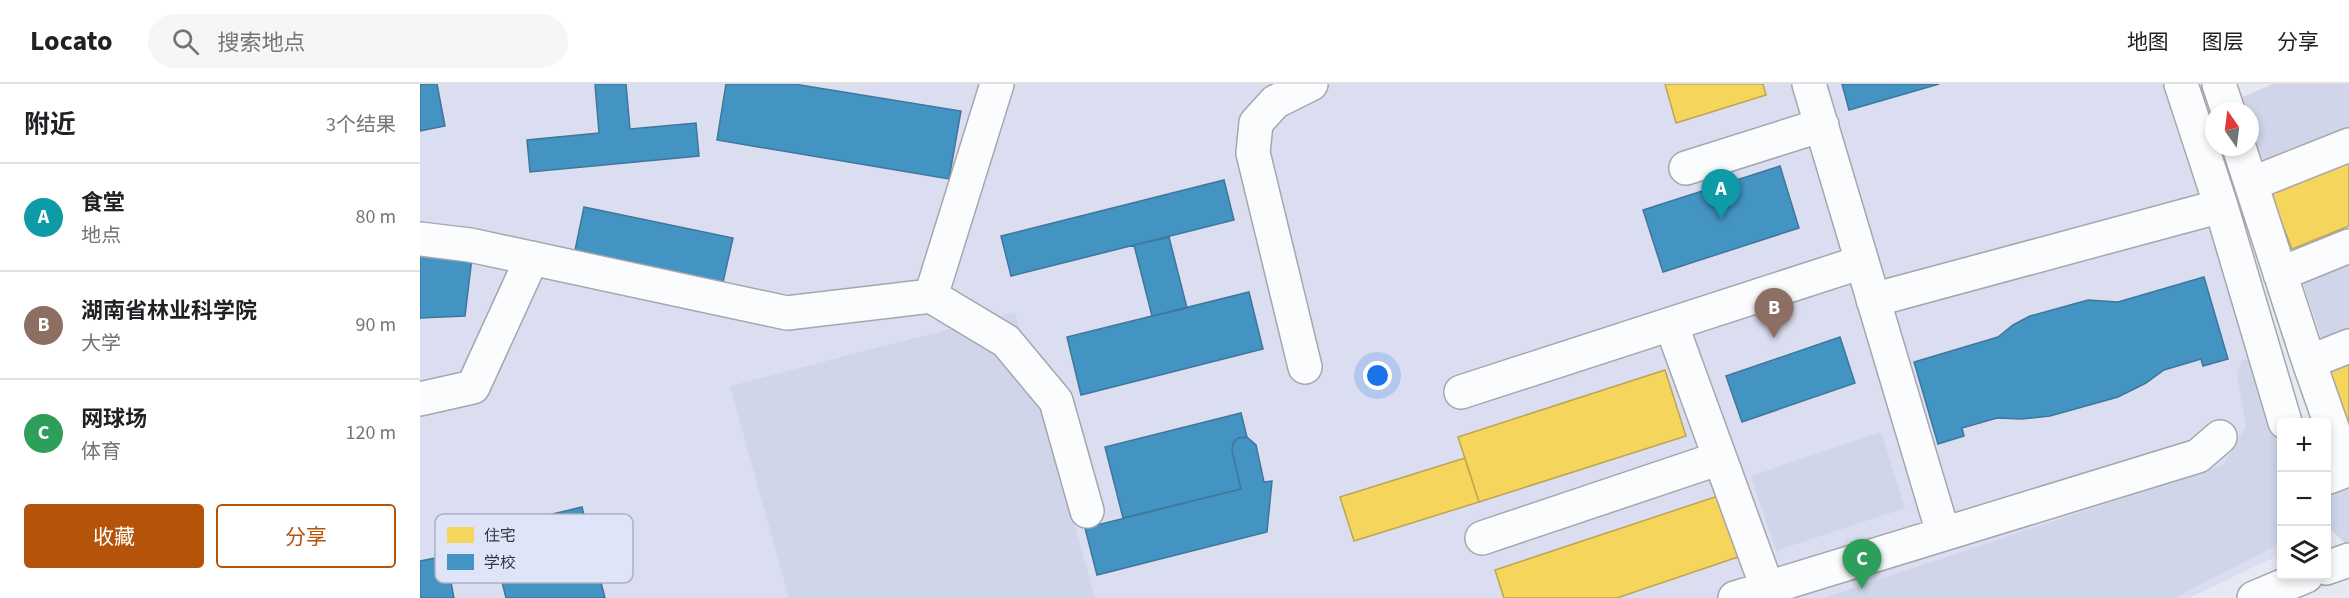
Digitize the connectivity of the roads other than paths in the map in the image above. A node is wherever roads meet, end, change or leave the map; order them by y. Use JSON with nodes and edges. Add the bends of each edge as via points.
{"nodes":[{"id":1,"x":998,"y":84,"type":"edge"},
{"id":2,"x":1311,"y":84,"type":"edge"},
{"id":3,"x":1809,"y":84,"type":"edge"},
{"id":4,"x":2181,"y":84,"type":"edge"},
{"id":5,"x":1821,"y":125,"type":"junction"},
{"id":6,"x":2349,"y":145,"type":"edge"},
{"id":7,"x":2242,"y":156,"type":"edge"},
{"id":8,"x":1686,"y":168,"type":"dead end"},
{"id":9,"x":2251,"y":184,"type":"junction"},
{"id":10,"x":2221,"y":206,"type":"junction"},
{"id":11,"x":420,"y":239,"type":"edge"},
{"id":12,"x":2349,"y":246,"type":"edge"},
{"id":13,"x":532,"y":258,"type":"junction"},
{"id":14,"x":1862,"y":262,"type":"junction"},
{"id":15,"x":2280,"y":274,"type":"junction"},
{"id":16,"x":931,"y":296,"type":"junction"},
{"id":17,"x":1874,"y":300,"type":"junction"},
{"id":18,"x":1671,"y":324,"type":"junction"},
{"id":19,"x":2349,"y":346,"type":"edge"},
{"id":20,"x":2309,"y":362,"type":"junction"},
{"id":21,"x":1305,"y":367,"type":"dead end"},
{"id":22,"x":1461,"y":392,"type":"dead end"},
{"id":23,"x":420,"y":399,"type":"edge"},
{"id":24,"x":2284,"y":418,"type":"edge"},
{"id":25,"x":2220,"y":437,"type":"dead end"},
{"id":26,"x":1720,"y":458,"type":"junction"},
{"id":27,"x":2341,"y":472,"type":"edge"},
{"id":28,"x":1087,"y":511,"type":"dead end"},
{"id":29,"x":1943,"y":533,"type":"junction"},
{"id":30,"x":1482,"y":538,"type":"dead end"},
{"id":31,"x":2349,"y":560,"type":"edge"},
{"id":32,"x":2331,"y":569,"type":"edge"},
{"id":33,"x":2308,"y":580,"type":"edge"},
{"id":34,"x":1769,"y":593,"type":"edge"},
{"id":35,"x":1735,"y":598,"type":"edge"},
{"id":36,"x":2254,"y":598,"type":"edge"}],
"edges":[{"from":1,"to":16,"type":"street"},
{"from":2,"to":21,"type":"street","via":[[1275,102],[1256,123],[1253,153]]},
{"from":3,"to":5,"type":"street"},
{"from":4,"to":10,"type":"street"},
{"from":5,"to":8,"type":"street"},
{"from":5,"to":14,"type":"street"},
{"from":6,"to":9,"type":"street"},
{"from":7,"to":9,"type":"street"},
{"from":9,"to":15,"type":"street"},
{"from":10,"to":17,"type":"street"},
{"from":10,"to":24,"type":"street"},
{"from":11,"to":13,"type":"street"},
{"from":12,"to":15,"type":"street"},
{"from":13,"to":16,"type":"street","via":[[787,313]]},
{"from":13,"to":23,"type":"street","via":[[473,387]]},
{"from":14,"to":17,"type":"street"},
{"from":14,"to":18,"type":"street"},
{"from":15,"to":20,"type":"street"},
{"from":16,"to":28,"type":"street","via":[[1006,341],[1056,401]]},
{"from":17,"to":29,"type":"street"},
{"from":18,"to":22,"type":"street"},
{"from":18,"to":26,"type":"street"},
{"from":19,"to":20,"type":"street"},
{"from":20,"to":27,"type":"street"},
{"from":25,"to":29,"type":"street","via":[[2198,456]]},
{"from":26,"to":30,"type":"street"},
{"from":26,"to":34,"type":"street"},
{"from":29,"to":34,"type":"street"},
{"from":31,"to":32,"type":"street"},
{"from":33,"to":36,"type":"street"},
{"from":34,"to":35,"type":"street"}]}
